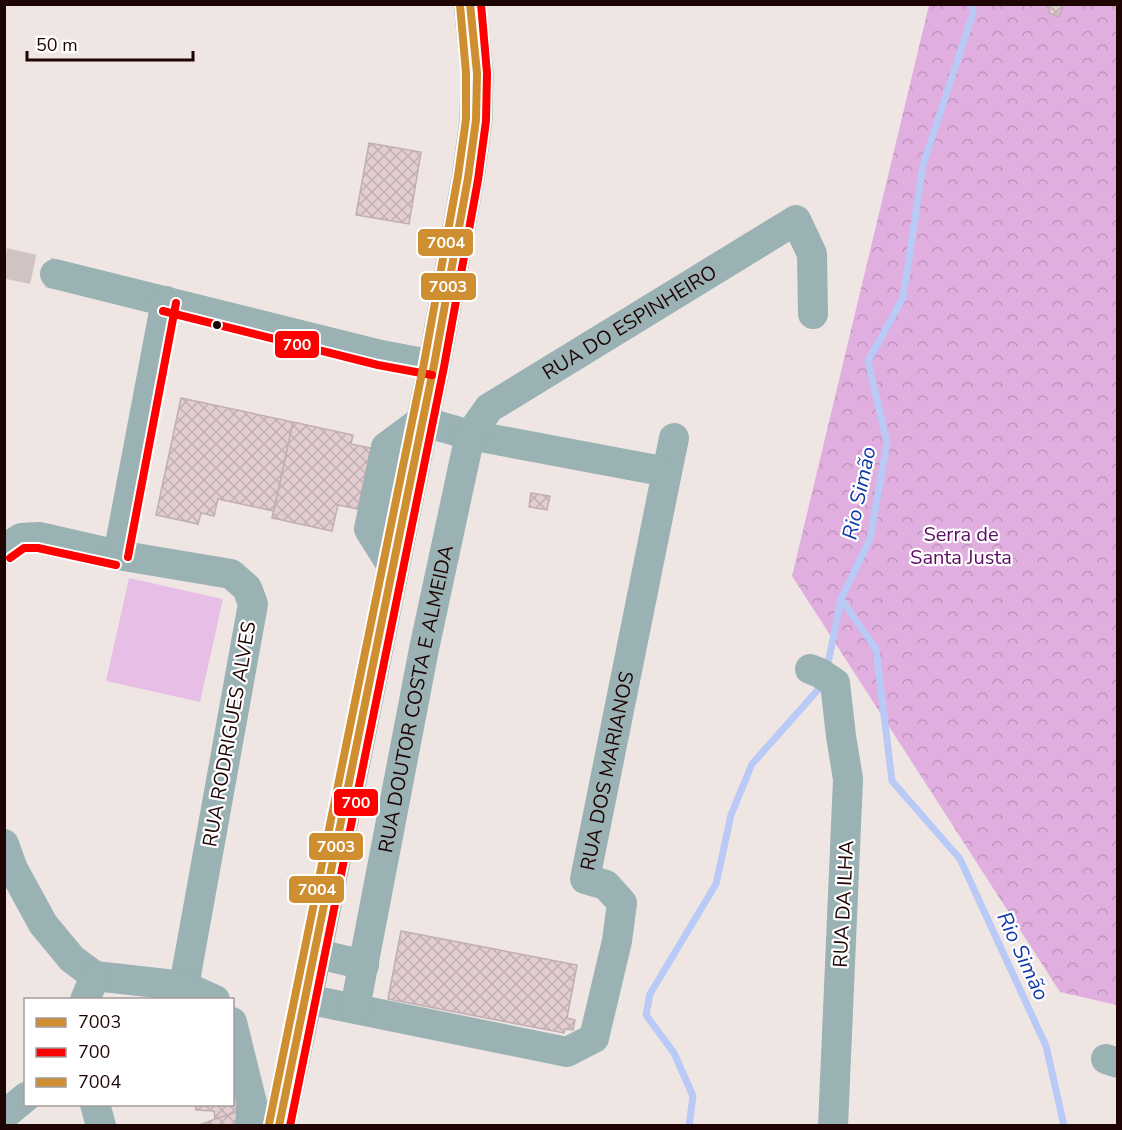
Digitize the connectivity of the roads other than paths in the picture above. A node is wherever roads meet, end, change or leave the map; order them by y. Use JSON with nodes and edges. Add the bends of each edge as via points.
{"nodes":[{"id":1,"x":470,"y":4,"type":"edge"},
{"id":2,"x":55,"y":274,"type":"tunnel mouth"},
{"id":3,"x":166,"y":301,"type":"junction"},
{"id":4,"x":813,"y":314,"type":"dead end"},
{"id":5,"x":434,"y":365,"type":"junction"},
{"id":6,"x":422,"y":421,"type":"junction"},
{"id":7,"x":470,"y":435,"type":"junction"},
{"id":8,"x":674,"y":438,"type":"dead end"},
{"id":9,"x":667,"y":472,"type":"junction"},
{"id":10,"x":4,"y":549,"type":"edge"},
{"id":11,"x":118,"y":555,"type":"junction"},
{"id":12,"x":824,"y":676,"type":"dead end"},
{"id":13,"x":4,"y":844,"type":"edge"},
{"id":14,"x":314,"y":953,"type":"junction"},
{"id":15,"x":364,"y":965,"type":"junction"},
{"id":16,"x":184,"y":986,"type":"junction"},
{"id":17,"x":90,"y":988,"type":"edge"},
{"id":18,"x":213,"y":998,"type":"edge"},
{"id":19,"x":306,"y":999,"type":"junction"},
{"id":20,"x":355,"y":1008,"type":"junction"},
{"id":21,"x":234,"y":1030,"type":"edge"},
{"id":22,"x":24,"y":1099,"type":"edge"},
{"id":23,"x":96,"y":1106,"type":"edge"},
{"id":24,"x":4,"y":1115,"type":"edge"},
{"id":25,"x":101,"y":1125,"type":"edge"},
{"id":26,"x":250,"y":1125,"type":"edge"},
{"id":27,"x":279,"y":1125,"type":"edge"},
{"id":28,"x":833,"y":1125,"type":"edge"}],
"edges":[{"from":1,"to":5,"type":"main road","via":[[477,73],[476,120]]},
{"from":2,"to":3,"type":"street"},
{"from":3,"to":5,"type":"street"},
{"from":3,"to":11,"type":"street"},
{"from":4,"to":7,"type":"street","name":"RUA DO ESPINHEIRO","via":[[812,254],[796,220],[489,408]]},
{"from":5,"to":6,"type":"main road"},
{"from":6,"to":7,"type":"street"},
{"from":6,"to":14,"type":"main road"},
{"from":7,"to":9,"type":"street"},
{"from":7,"to":15,"type":"street","name":"RUA DOUTOR COSTA E ALMEIDA","via":[[424,649]]},
{"from":8,"to":9,"type":"street","name":"RUA DOS MARIANOS"},
{"from":9,"to":20,"type":"street","name":"RUA DOS MARIANOS","via":[[585,879],[606,885],[622,903],[594,1038],[567,1052]]},
{"from":10,"to":11,"type":"street","name":"RUA RODRIGUES ALVES","via":[[21,538],[39,537]]},
{"from":11,"to":16,"type":"street","name":"RUA RODRIGUES ALVES","via":[[231,574],[247,588],[253,604]]},
{"from":12,"to":28,"type":"street","name":"RUA DA ILHA","via":[[848,779]]},
{"from":13,"to":17,"type":"street","via":[[43,924]]},
{"from":14,"to":15,"type":"street"},
{"from":14,"to":19,"type":"main road"},
{"from":15,"to":20,"type":"street","name":"RUA DOUTOR COSTA E ALMEIDA"},
{"from":16,"to":17,"type":"street"},
{"from":16,"to":18,"type":"street"},
{"from":19,"to":20,"type":"street","name":"RUA DOS MARIANOS"},
{"from":19,"to":27,"type":"main road"},
{"from":21,"to":26,"type":"street","via":[[252,1103]]},
{"from":22,"to":24,"type":"street"},
{"from":23,"to":25,"type":"street"}]}
